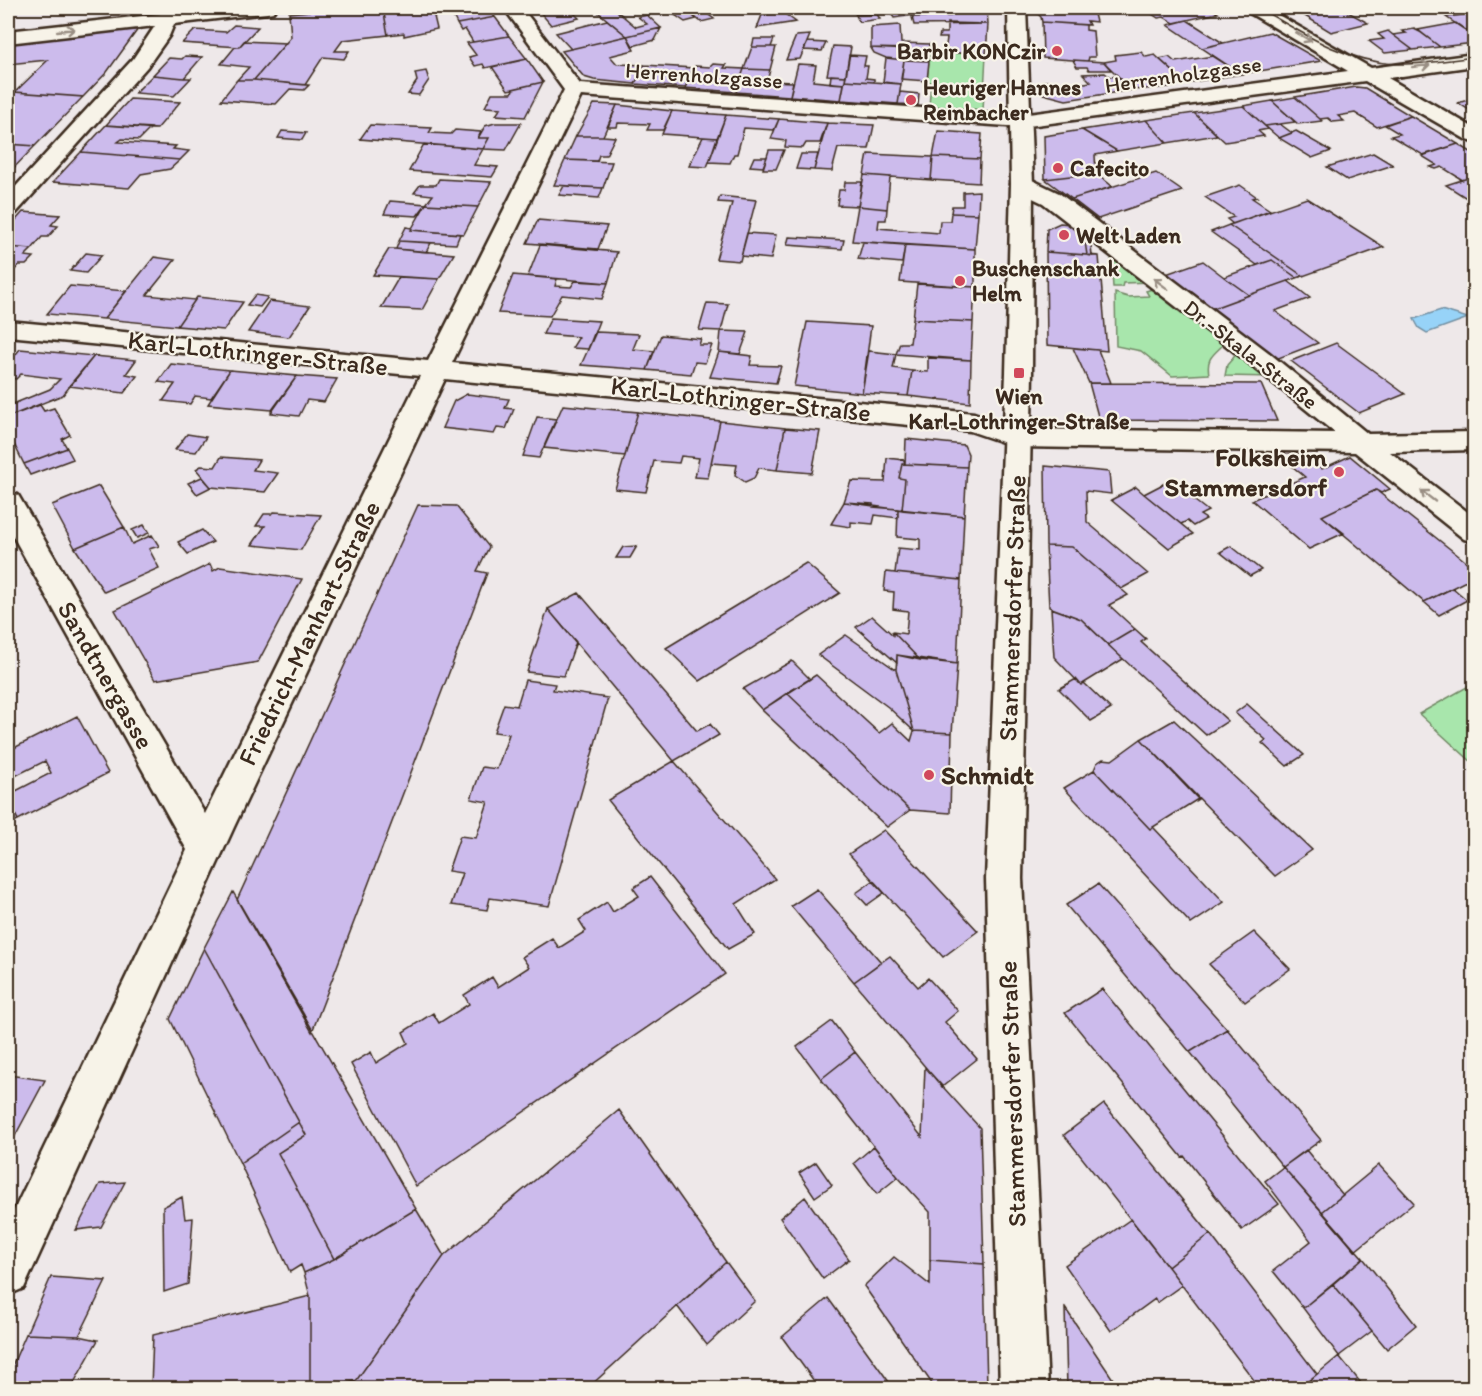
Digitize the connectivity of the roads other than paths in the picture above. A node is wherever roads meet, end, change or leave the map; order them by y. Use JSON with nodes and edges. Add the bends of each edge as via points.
{"nodes":[{"id":1,"x":267,"y":8,"type":"edge"},
{"id":2,"x":513,"y":8,"type":"edge"},
{"id":3,"x":1017,"y":8,"type":"edge"},
{"id":4,"x":1254,"y":8,"type":"edge"},
{"id":5,"x":170,"y":13,"type":"edge"},
{"id":6,"x":8,"y":37,"type":"edge"},
{"id":7,"x":1474,"y":60,"type":"edge"},
{"id":8,"x":1367,"y":73,"type":"junction"},
{"id":9,"x":574,"y":90,"type":"junction"},
{"id":10,"x":1021,"y":121,"type":"junction"},
{"id":11,"x":1474,"y":136,"type":"edge"},
{"id":12,"x":1022,"y":184,"type":"junction"},
{"id":13,"x":8,"y":207,"type":"edge"},
{"id":14,"x":8,"y":327,"type":"edge"},
{"id":15,"x":434,"y":370,"type":"junction"},
{"id":16,"x":1017,"y":438,"type":"junction"},
{"id":17,"x":1474,"y":441,"type":"edge"},
{"id":18,"x":1360,"y":443,"type":"junction"},
{"id":19,"x":8,"y":502,"type":"edge"},
{"id":20,"x":1474,"y":532,"type":"edge"},
{"id":21,"x":205,"y":848,"type":"junction"},
{"id":22,"x":8,"y":1272,"type":"edge"},
{"id":23,"x":1024,"y":1389,"type":"edge"}],
"edges":[{"from":1,"to":5,"type":"street"},
{"from":2,"to":9,"type":"street"},
{"from":3,"to":10,"type":"street","name":"Stammersdorfer Straße"},
{"from":4,"to":8,"type":"street","one_way":true},
{"from":6,"to":5,"type":"street","one_way":true},
{"from":5,"to":13,"type":"street","via":[[160,36],[140,63]]},
{"from":8,"to":7,"type":"street","name":"Herrenholzgasse","one_way":true},
{"from":8,"to":10,"type":"street","name":"Herrenholzgasse"},
{"from":8,"to":11,"type":"street"},
{"from":9,"to":10,"type":"street","name":"Herrenholzgasse"},
{"from":9,"to":15,"type":"street","name":"Friedrich-Manhart-Straße"},
{"from":10,"to":12,"type":"street","name":"Stammersdorfer Straße"},
{"from":12,"to":16,"type":"street","name":"Stammersdorfer Straße"},
{"from":18,"to":12,"type":"street","name":"Dr.-Skala-Straße","one_way":true,"via":[[1341,423],[1051,198]]},
{"from":14,"to":15,"type":"street","name":"Karl-Lothringer-Straße"},
{"from":15,"to":16,"type":"street","name":"Karl-Lothringer-Straße","via":[[974,422]]},
{"from":15,"to":21,"type":"street","name":"Friedrich-Manhart-Straße"},
{"from":16,"to":18,"type":"street","name":"Karl-Lothringer-Straße"},
{"from":16,"to":23,"type":"street","name":"Stammersdorfer Straße","via":[[1004,879]]},
{"from":17,"to":18,"type":"street","name":"Karl-Lothringer-Straße"},
{"from":20,"to":18,"type":"street","name":"Dr.-Skala-Straße","one_way":true},
{"from":19,"to":21,"type":"street","name":"Sandtnergasse"},
{"from":21,"to":22,"type":"street","name":"Friedrich-Manhart-Straße"}]}
